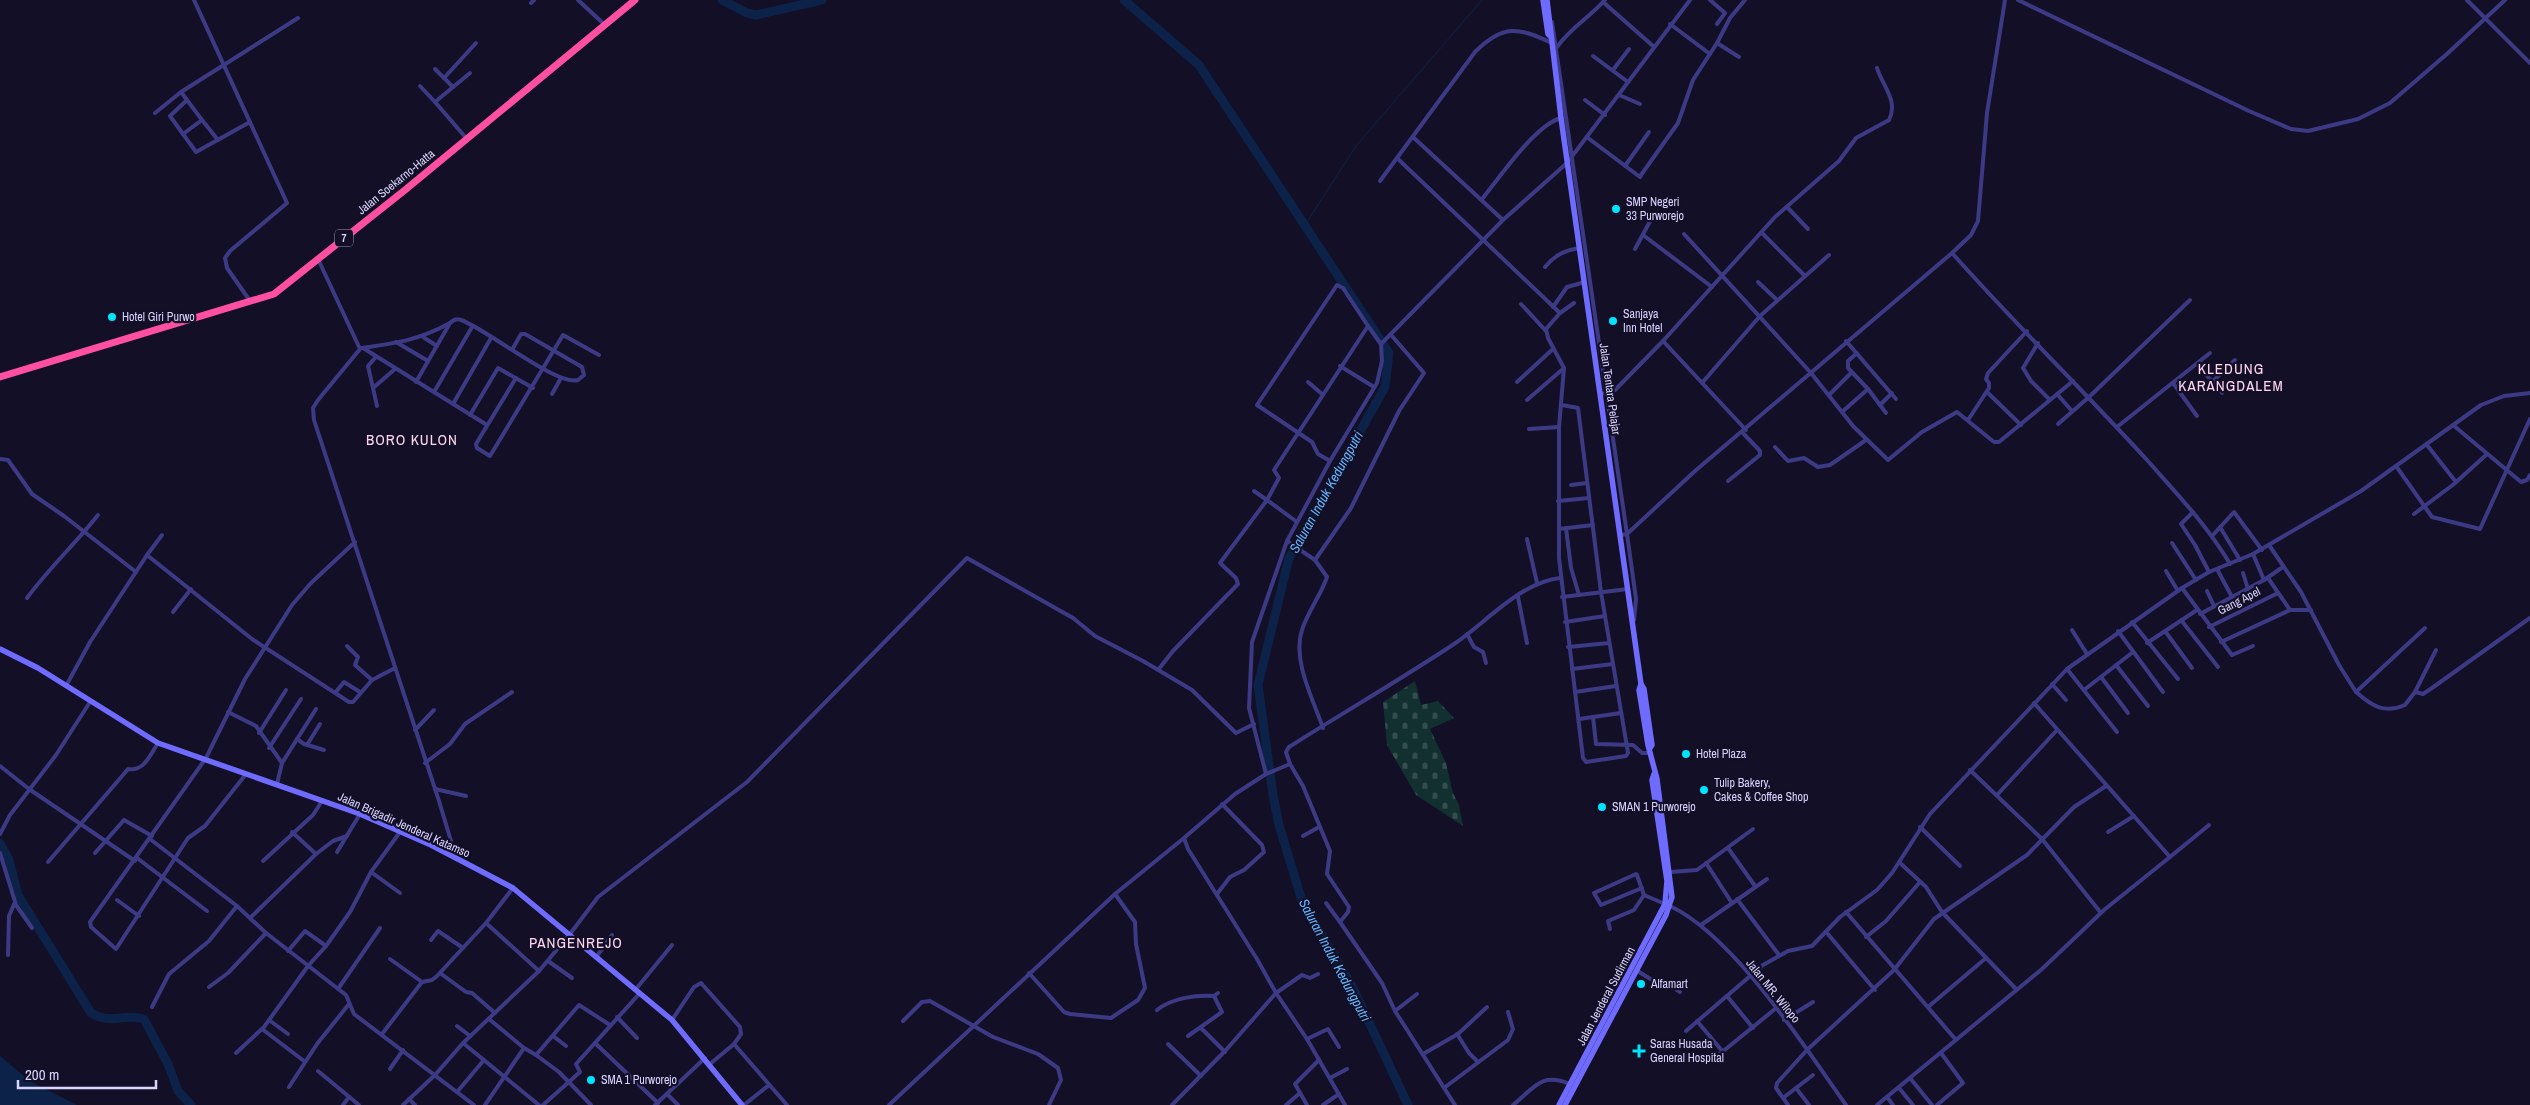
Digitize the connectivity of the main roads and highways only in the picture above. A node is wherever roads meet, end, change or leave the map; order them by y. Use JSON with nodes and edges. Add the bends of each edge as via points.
{"nodes":[{"id":1,"x":635,"y":0,"type":"edge"},
{"id":2,"x":1543,"y":0,"type":"edge"},
{"id":3,"x":1548,"y":0,"type":"edge"},
{"id":4,"x":1553,"y":42,"type":"junction"},
{"id":5,"x":0,"y":377,"type":"edge"},
{"id":6,"x":0,"y":649,"type":"edge"},
{"id":7,"x":1654,"y":774,"type":"junction"},
{"id":8,"x":1670,"y":896,"type":"junction"},
{"id":9,"x":1668,"y":905,"type":"junction"},
{"id":10,"x":1623,"y":991,"type":"junction"},
{"id":11,"x":1591,"y":1050,"type":"junction"},
{"id":12,"x":1563,"y":1104,"type":"edge"},
{"id":13,"x":743,"y":1105,"type":"edge"}],
"edges":[{"from":1,"to":5,"type":"highway","name":"Jalan Soekarno-Hatta","number":"7","via":[[274,294]]},
{"from":2,"to":4,"type":"main road","name":"Jalan Tentara Pelajar","via":[[1548,34]]},
{"from":3,"to":4,"type":"main road","name":"Jalan Tentara Pelajar"},
{"from":4,"to":7,"type":"main road","name":"Jalan Tentara Pelajar","via":[[1567,163],[1624,535],[1628,589]]},
{"from":6,"to":13,"type":"main road","name":"Jalan Brigadir Jenderal Katamso","via":[[158,742],[360,814],[513,888],[672,1020]]},
{"from":7,"to":8,"type":"main road","name":"Jalan Tentara Pelajar","via":[[1670,872]]},
{"from":7,"to":8,"type":"main road","name":"Jalan Tentara Pelajar","via":[[1652,780]]},
{"from":8,"to":9,"type":"main road","name":"Jalan Jenderal Sudirman"},
{"from":9,"to":10,"type":"main road","name":"Jalan Jenderal Sudirman"},
{"from":9,"to":10,"type":"main road","name":"Jalan Jenderal Sudirman"},
{"from":10,"to":11,"type":"main road","name":"Jalan Jenderal Sudirman"},
{"from":11,"to":12,"type":"main road","name":"Jalan Jenderal Sudirman"},
{"from":11,"to":12,"type":"main road","name":"Jalan Jenderal Sudirman","via":[[1570,1084]]}]}
